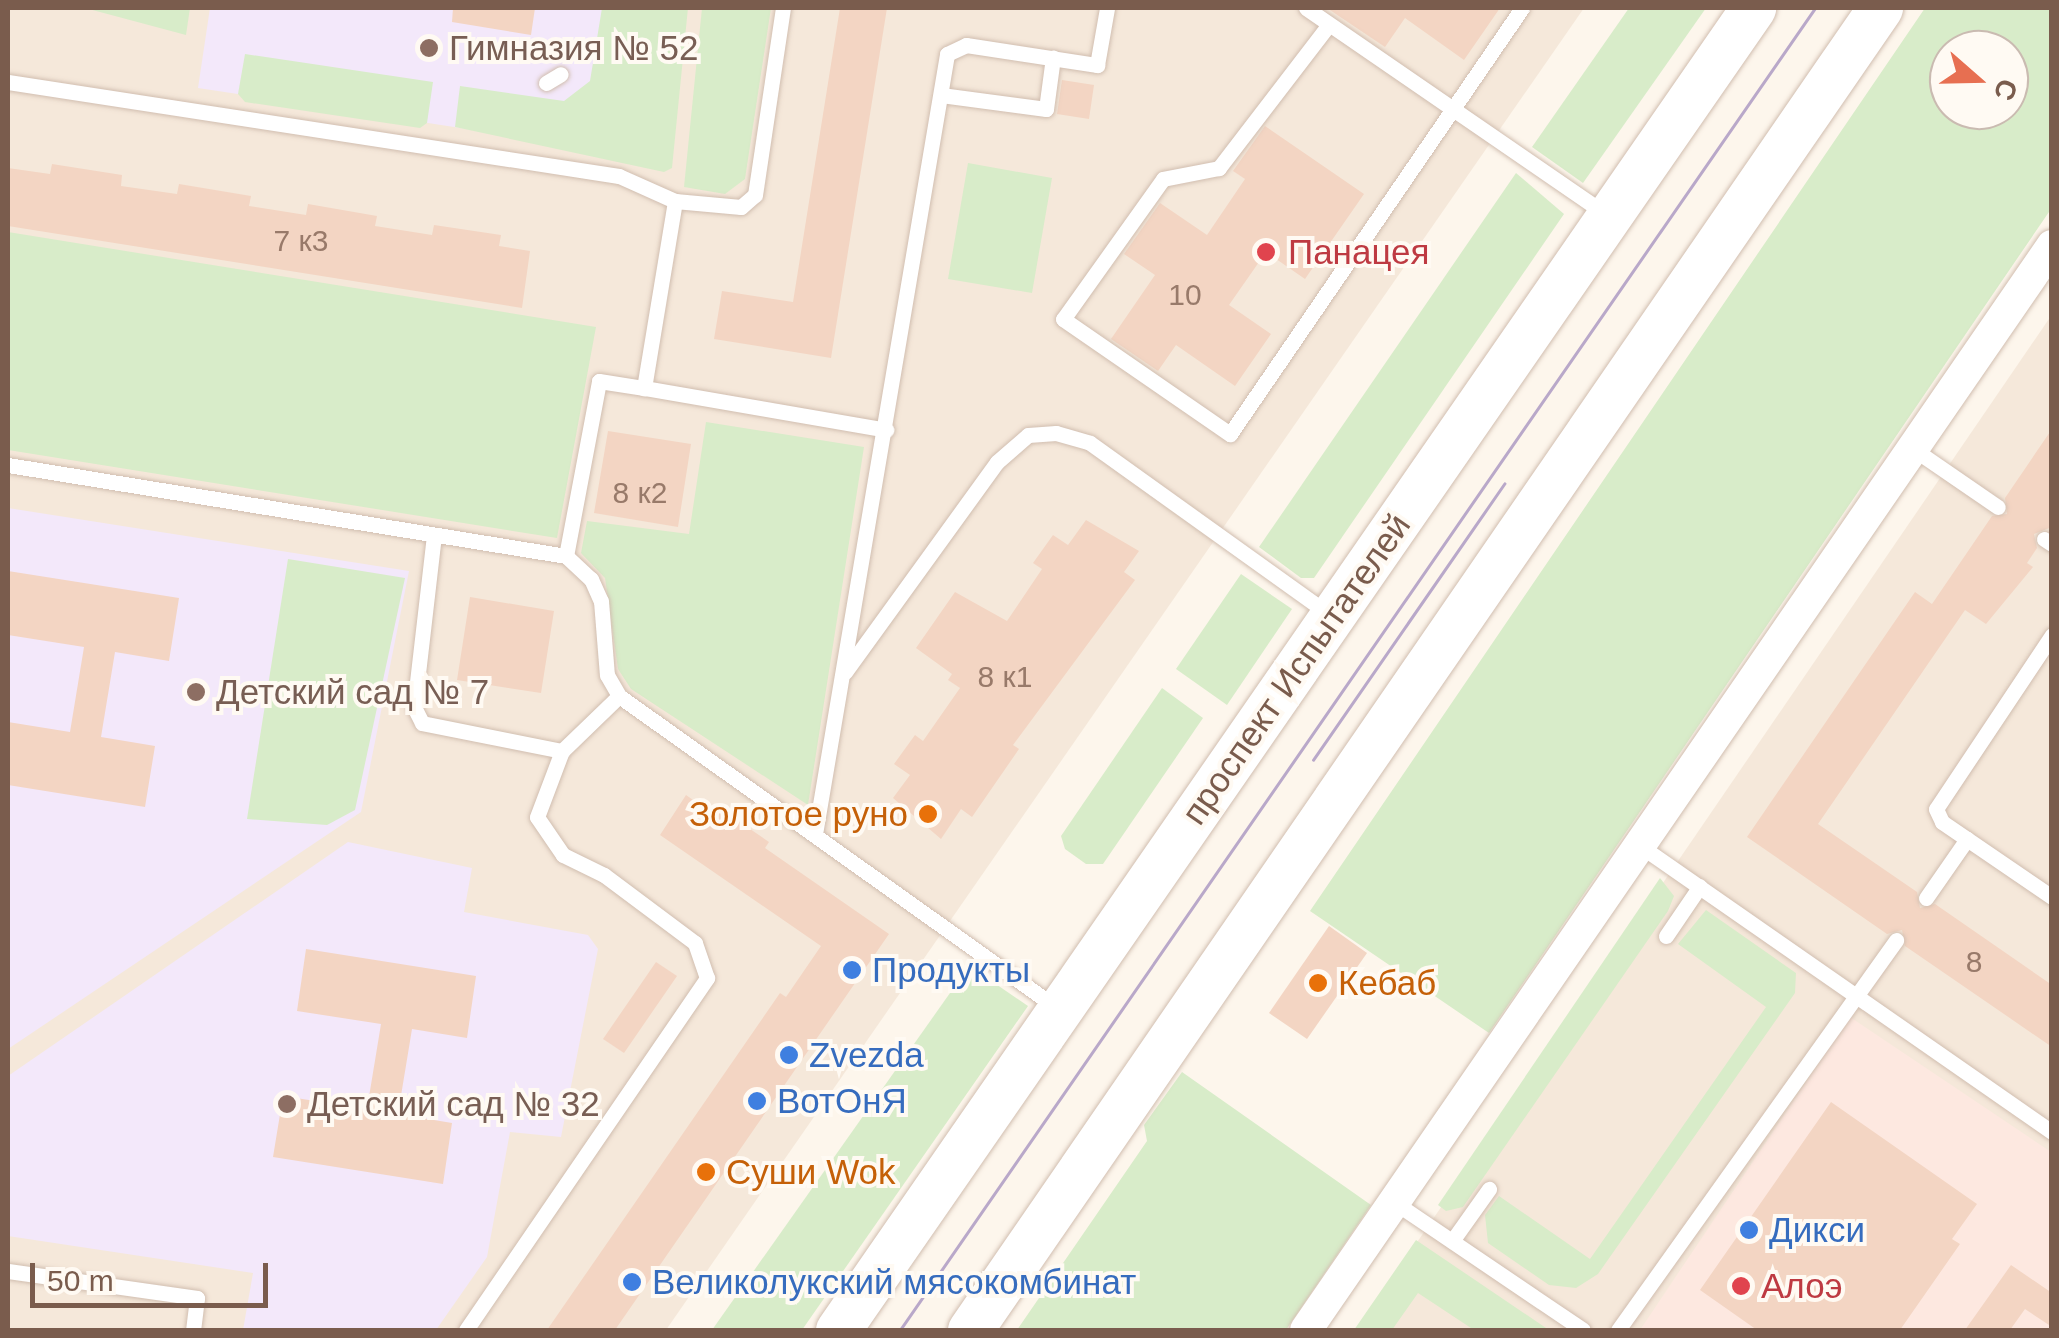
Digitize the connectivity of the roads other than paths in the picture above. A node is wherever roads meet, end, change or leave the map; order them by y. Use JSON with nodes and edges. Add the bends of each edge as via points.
{"nodes":[{"id":1,"x":783,"y":8,"type":"edge"},
{"id":2,"x":1107,"y":8,"type":"edge"},
{"id":3,"x":1306,"y":8,"type":"edge"},
{"id":4,"x":1522,"y":8,"type":"edge"},
{"id":5,"x":1753,"y":8,"type":"edge"},
{"id":6,"x":1880,"y":8,"type":"edge"},
{"id":7,"x":1327,"y":27,"type":"junction"},
{"id":8,"x":1053,"y":57,"type":"junction"},
{"id":9,"x":561,"y":74,"type":"dead end"},
{"id":10,"x":8,"y":82,"type":"edge"},
{"id":11,"x":546,"y":83,"type":"dead end"},
{"id":12,"x":940,"y":95,"type":"junction"},
{"id":13,"x":1451,"y":109,"type":"junction"},
{"id":14,"x":675,"y":201,"type":"junction"},
{"id":15,"x":1608,"y":216,"type":"junction"},
{"id":16,"x":2052,"y":246,"type":"edge"},
{"id":17,"x":644,"y":388,"type":"junction"},
{"id":18,"x":886,"y":430,"type":"junction"},
{"id":19,"x":1912,"y":448,"type":"junction"},
{"id":20,"x":8,"y":466,"type":"edge"},
{"id":21,"x":1998,"y":507,"type":"dead end"},
{"id":22,"x":434,"y":535,"type":"junction"},
{"id":23,"x":566,"y":556,"type":"junction"},
{"id":24,"x":1332,"y":616,"type":"junction"},
{"id":25,"x":2052,"y":635,"type":"edge"},
{"id":26,"x":841,"y":678,"type":"junction"},
{"id":27,"x":619,"y":696,"type":"junction"},
{"id":28,"x":562,"y":751,"type":"junction"},
{"id":29,"x":815,"y":834,"type":"junction"},
{"id":30,"x":1967,"y":839,"type":"junction"},
{"id":31,"x":1639,"y":845,"type":"junction"},
{"id":32,"x":1700,"y":886,"type":"junction"},
{"id":33,"x":2052,"y":897,"type":"edge"},
{"id":34,"x":1926,"y":898,"type":"dead end"},
{"id":35,"x":1666,"y":936,"type":"dead end"},
{"id":36,"x":1896,"y":940,"type":"dead end"},
{"id":37,"x":1855,"y":997,"type":"junction"},
{"id":38,"x":1061,"y":1010,"type":"junction"},
{"id":39,"x":2052,"y":1132,"type":"edge"},
{"id":40,"x":1489,"y":1189,"type":"dead end"},
{"id":41,"x":1394,"y":1202,"type":"junction"},
{"id":42,"x":1452,"y":1241,"type":"junction"},
{"id":43,"x":8,"y":1270,"type":"edge"},
{"id":44,"x":192,"y":1330,"type":"edge"},
{"id":45,"x":466,"y":1330,"type":"edge"},
{"id":46,"x":838,"y":1330,"type":"edge"},
{"id":47,"x":970,"y":1330,"type":"edge"},
{"id":48,"x":1306,"y":1330,"type":"edge"},
{"id":49,"x":1584,"y":1330,"type":"edge"},
{"id":50,"x":1618,"y":1330,"type":"edge"}],
"edges":[{"from":1,"to":14,"type":"lane","via":[[756,195],[741,207]]},
{"from":2,"to":8,"type":"lane","via":[[1097,65]]},
{"from":3,"to":7,"type":"lane"},
{"from":4,"to":13,"type":"lane"},
{"from":5,"to":15,"type":"main road","name":"проспект Испытателей"},
{"from":6,"to":47,"type":"main road"},
{"from":7,"to":13,"type":"lane"},
{"from":7,"to":13,"type":"lane","via":[[1219,168],[1163,179],[1063,319],[1230,434]]},
{"from":8,"to":12,"type":"lane","via":[[966,45],[947,54]]},
{"from":8,"to":12,"type":"lane","via":[[1046,110]]},
{"from":9,"to":11,"type":"lane"},
{"from":10,"to":14,"type":"lane","via":[[620,176]]},
{"from":12,"to":18,"type":"lane"},
{"from":13,"to":15,"type":"lane"},
{"from":14,"to":17,"type":"lane"},
{"from":15,"to":24,"type":"main road","name":"проспект Испытателей"},
{"from":16,"to":19,"type":"street"},
{"from":17,"to":18,"type":"lane"},
{"from":17,"to":23,"type":"lane","via":[[599,380]]},
{"from":18,"to":26,"type":"lane"},
{"from":19,"to":21,"type":"lane"},
{"from":19,"to":31,"type":"street"},
{"from":20,"to":22,"type":"lane"},
{"from":22,"to":23,"type":"lane"},
{"from":22,"to":28,"type":"lane","via":[[414,707],[422,723]]},
{"from":23,"to":27,"type":"lane","via":[[591,579],[601,601],[608,675]]},
{"from":24,"to":26,"type":"lane","via":[[1090,443],[1056,433],[1028,435],[997,462]]},
{"from":24,"to":38,"type":"main road","name":"проспект Испытателей"},
{"from":25,"to":30,"type":"lane","via":[[1940,795],[1942,822]]},
{"from":26,"to":29,"type":"lane"},
{"from":27,"to":28,"type":"lane"},
{"from":27,"to":29,"type":"lane"},
{"from":28,"to":45,"type":"lane","via":[[538,817],[564,855],[604,875],[696,943],[707,978]]},
{"from":29,"to":38,"type":"lane"},
{"from":30,"to":33,"type":"lane"},
{"from":30,"to":34,"type":"lane"},
{"from":31,"to":32,"type":"lane"},
{"from":31,"to":41,"type":"street"},
{"from":32,"to":35,"type":"lane"},
{"from":32,"to":37,"type":"lane"},
{"from":36,"to":37,"type":"lane"},
{"from":37,"to":39,"type":"lane"},
{"from":37,"to":50,"type":"lane"},
{"from":38,"to":46,"type":"main road","name":"проспект Испытателей"},
{"from":40,"to":42,"type":"lane"},
{"from":41,"to":42,"type":"lane"},
{"from":41,"to":48,"type":"street"},
{"from":42,"to":49,"type":"lane"},
{"from":43,"to":44,"type":"lane","via":[[198,1298]]}]}
